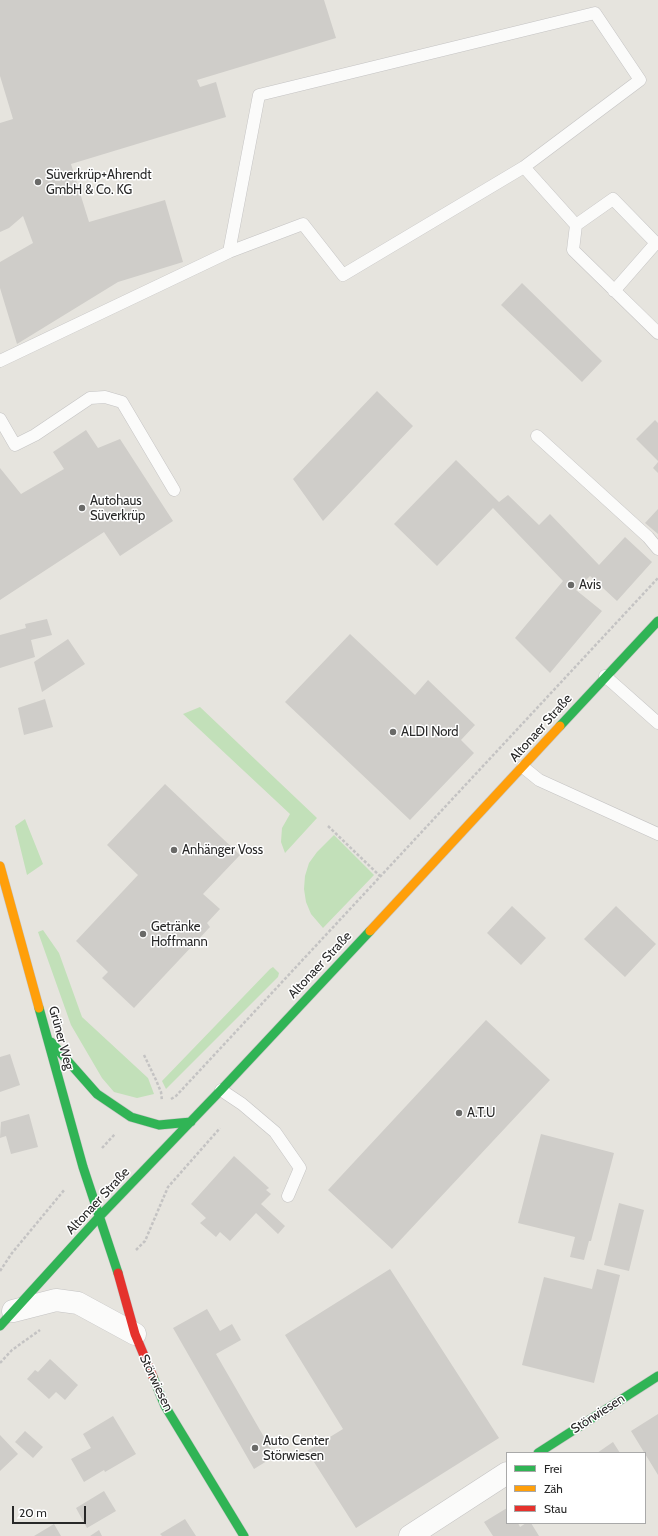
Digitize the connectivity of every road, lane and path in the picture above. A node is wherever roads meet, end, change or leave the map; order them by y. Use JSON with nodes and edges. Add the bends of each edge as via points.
{"nodes":[{"id":1,"x":524,"y":167,"type":"junction"},
{"id":2,"x":576,"y":225,"type":"junction"},
{"id":3,"x":229,"y":252,"type":"junction"},
{"id":4,"x":614,"y":291,"type":"junction"},
{"id":5,"x":658,"y":333,"type":"edge"},
{"id":6,"x":0,"y":361,"type":"edge"},
{"id":7,"x":0,"y":419,"type":"edge"},
{"id":8,"x":537,"y":436,"type":"dead end"},
{"id":9,"x":174,"y":490,"type":"dead end"},
{"id":10,"x":658,"y":549,"type":"edge"},
{"id":11,"x":658,"y":578,"type":"edge"},
{"id":12,"x":658,"y":621,"type":"edge"},
{"id":13,"x":643,"y":636,"type":"junction"},
{"id":14,"x":658,"y":638,"type":"edge"},
{"id":15,"x":605,"y":676,"type":"junction"},
{"id":16,"x":658,"y":723,"type":"edge"},
{"id":17,"x":523,"y":767,"type":"junction"},
{"id":18,"x":328,"y":826,"type":"dead end"},
{"id":19,"x":658,"y":834,"type":"edge"},
{"id":20,"x":0,"y":866,"type":"edge"},
{"id":21,"x":380,"y":876,"type":"junction"},
{"id":22,"x":48,"y":1038,"type":"junction"},
{"id":23,"x":144,"y":1055,"type":"dead end"},
{"id":24,"x":221,"y":1090,"type":"junction"},
{"id":25,"x":242,"y":1104,"type":"junction"},
{"id":26,"x":131,"y":1117,"type":"junction"},
{"id":27,"x":191,"y":1122,"type":"junction"},
{"id":28,"x":83,"y":1167,"type":"junction"},
{"id":29,"x":288,"y":1196,"type":"dead end"},
{"id":30,"x":100,"y":1216,"type":"junction"},
{"id":31,"x":117,"y":1270,"type":"junction"},
{"id":32,"x":0,"y":1271,"type":"edge"},
{"id":33,"x":7,"y":1318,"type":"edge"},
{"id":34,"x":46,"y":1326,"type":"dead end"},
{"id":35,"x":135,"y":1334,"type":"junction"},
{"id":36,"x":0,"y":1362,"type":"edge"},
{"id":37,"x":658,"y":1376,"type":"edge"},
{"id":38,"x":540,"y":1452,"type":"edge"},
{"id":39,"x":506,"y":1474,"type":"edge"},
{"id":40,"x":244,"y":1536,"type":"edge"},
{"id":41,"x":410,"y":1536,"type":"edge"}],
"edges":[{"from":1,"to":2,"type":"lane"},
{"from":1,"to":3,"type":"lane","via":[[343,275],[303,224]]},
{"from":1,"to":3,"type":"lane","via":[[640,80],[595,13],[259,95]]},
{"from":2,"to":4,"type":"lane","via":[[573,250]]},
{"from":2,"to":4,"type":"lane","via":[[613,199],[656,243]]},
{"from":3,"to":6,"type":"lane"},
{"from":4,"to":5,"type":"lane"},
{"from":7,"to":9,"type":"lane","via":[[15,445],[35,435],[90,398],[105,397],[122,402]]},
{"from":8,"to":10,"type":"lane"},
{"from":11,"to":21,"type":"path"},
{"from":12,"to":13,"type":"street","name":"Altonaer Straße"},
{"from":13,"to":14,"type":"lane"},
{"from":13,"to":15,"type":"street","name":"Altonaer Straße"},
{"from":15,"to":16,"type":"lane"},
{"from":15,"to":17,"type":"street","name":"Altonaer Straße"},
{"from":17,"to":19,"type":"lane","via":[[539,780]]},
{"from":17,"to":24,"type":"street","name":"Altonaer Straße"},
{"from":18,"to":21,"type":"path"},
{"from":20,"to":22,"type":"street","name":"Grüner Weg"},
{"from":21,"to":23,"type":"path","via":[[176,1096],[162,1103],[161,1092]]},
{"from":22,"to":26,"type":"street","via":[[97,1094]]},
{"from":22,"to":28,"type":"street","name":"Grüner Weg"},
{"from":24,"to":25,"type":"lane"},
{"from":24,"to":27,"type":"street","name":"Altonaer Straße"},
{"from":25,"to":29,"type":"lane","via":[[275,1132],[300,1168]]},
{"from":25,"to":31,"type":"path","via":[[168,1186],[145,1241]]},
{"from":26,"to":27,"type":"street","via":[[159,1125]]},
{"from":26,"to":28,"type":"path"},
{"from":27,"to":30,"type":"street","name":"Altonaer Straße"},
{"from":28,"to":30,"type":"street","name":"Grüner Weg"},
{"from":28,"to":32,"type":"path"},
{"from":30,"to":31,"type":"street","name":"Störwiesen"},
{"from":30,"to":33,"type":"street","name":"Altonaer Straße"},
{"from":31,"to":35,"type":"street","name":"Störwiesen"},
{"from":33,"to":35,"type":"street","via":[[56,1300],[78,1303]]},
{"from":34,"to":36,"type":"path","via":[[12,1350]]},
{"from":35,"to":40,"type":"street","name":"Störwiesen","via":[[165,1406]]},
{"from":37,"to":38,"type":"street","name":"Störwiesen"},
{"from":39,"to":41,"type":"street"}]}
